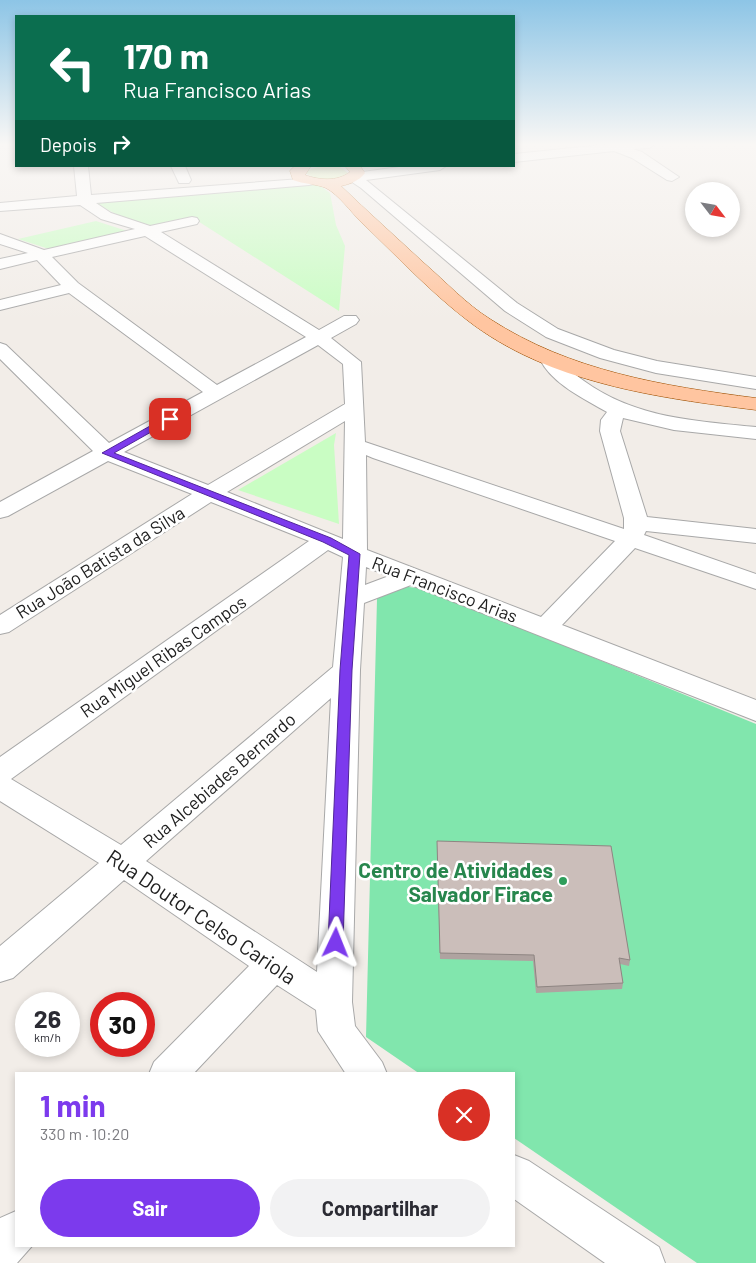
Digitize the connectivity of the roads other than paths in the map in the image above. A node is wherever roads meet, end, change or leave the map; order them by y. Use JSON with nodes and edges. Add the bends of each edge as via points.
{"nodes":[{"id":1,"x":25,"y":203,"type":"edge"},
{"id":2,"x":86,"y":203,"type":"edge"},
{"id":3,"x":350,"y":203,"type":"edge"},
{"id":4,"x":380,"y":203,"type":"edge"},
{"id":5,"x":387,"y":203,"type":"edge"},
{"id":6,"x":0,"y":207,"type":"edge"},
{"id":7,"x":192,"y":221,"type":"dead end"},
{"id":8,"x":145,"y":230,"type":"junction"},
{"id":9,"x":0,"y":239,"type":"edge"},
{"id":10,"x":41,"y":255,"type":"junction"},
{"id":11,"x":0,"y":264,"type":"edge"},
{"id":12,"x":72,"y":287,"type":"junction"},
{"id":13,"x":0,"y":306,"type":"edge"},
{"id":14,"x":350,"y":320,"type":"dead end"},
{"id":15,"x":317,"y":336,"type":"junction"},
{"id":16,"x":0,"y":349,"type":"edge"},
{"id":17,"x":549,"y":359,"type":"junction"},
{"id":18,"x":756,"y":383,"type":"edge"},
{"id":19,"x":756,"y":392,"type":"edge"},
{"id":20,"x":216,"y":393,"type":"junction"},
{"id":21,"x":756,"y":404,"type":"edge"},
{"id":22,"x":355,"y":406,"type":"junction"},
{"id":23,"x":620,"y":409,"type":"junction"},
{"id":24,"x":756,"y":433,"type":"edge"},
{"id":25,"x":355,"y":446,"type":"junction"},
{"id":26,"x":107,"y":453,"type":"junction"},
{"id":27,"x":210,"y":493,"type":"junction"},
{"id":28,"x":0,"y":511,"type":"edge"},
{"id":29,"x":633,"y":531,"type":"junction"},
{"id":30,"x":756,"y":536,"type":"edge"},
{"id":31,"x":327,"y":540,"type":"junction"},
{"id":32,"x":354,"y":554,"type":"junction"},
{"id":33,"x":412,"y":576,"type":"junction"},
{"id":34,"x":756,"y":582,"type":"edge"},
{"id":35,"x":352,"y":599,"type":"junction"},
{"id":36,"x":0,"y":626,"type":"edge"},
{"id":37,"x":546,"y":627,"type":"junction"},
{"id":38,"x":346,"y":670,"type":"junction"},
{"id":39,"x":756,"y":711,"type":"edge"},
{"id":40,"x":0,"y":772,"type":"edge"},
{"id":41,"x":0,"y":787,"type":"edge"},
{"id":42,"x":123,"y":862,"type":"junction"},
{"id":43,"x":274,"y":964,"type":"junction"},
{"id":44,"x":0,"y":967,"type":"edge"},
{"id":45,"x":334,"y":1002,"type":"junction"},
{"id":46,"x":170,"y":1072,"type":"edge"},
{"id":47,"x":367,"y":1072,"type":"edge"},
{"id":48,"x":515,"y":1176,"type":"edge"},
{"id":49,"x":15,"y":1233,"type":"edge"},
{"id":50,"x":0,"y":1249,"type":"edge"},
{"id":51,"x":643,"y":1263,"type":"edge"}],
"edges":[{"from":1,"to":6,"type":"street"},
{"from":2,"to":8,"type":"street","via":[[97,212]]},
{"from":3,"to":17,"type":"main road","via":[[483,323]]},
{"from":4,"to":19,"type":"main road","via":[[466,288],[497,314],[527,332],[617,367],[694,384]]},
{"from":5,"to":18,"type":"street","via":[[512,307],[552,333],[607,354],[656,367]]},
{"from":7,"to":8,"type":"street"},
{"from":8,"to":10,"type":"street"},
{"from":8,"to":15,"type":"street"},
{"from":9,"to":10,"type":"street"},
{"from":10,"to":11,"type":"street"},
{"from":10,"to":12,"type":"street"},
{"from":12,"to":13,"type":"street"},
{"from":12,"to":20,"type":"street"},
{"from":14,"to":15,"type":"street"},
{"from":15,"to":20,"type":"street"},
{"from":15,"to":22,"type":"street","via":[[352,362]]},
{"from":16,"to":26,"type":"street","name":"Rua Francisco Arias"},
{"from":17,"to":21,"type":"main road","via":[[618,380],[695,397]]},
{"from":17,"to":23,"type":"street","via":[[553,367],[596,398]]},
{"from":20,"to":26,"type":"street"},
{"from":22,"to":25,"type":"street"},
{"from":22,"to":27,"type":"street","name":"Rua João Batista da Silva"},
{"from":23,"to":24,"type":"street","via":[[666,422]]},
{"from":23,"to":29,"type":"street","via":[[611,420],[610,431]]},
{"from":25,"to":29,"type":"street"},
{"from":25,"to":32,"type":"street"},
{"from":26,"to":27,"type":"street","name":"Rua Francisco Arias"},
{"from":26,"to":28,"type":"street"},
{"from":27,"to":31,"type":"street","name":"Rua Francisco Arias"},
{"from":27,"to":36,"type":"street","name":"Rua João Batista da Silva"},
{"from":29,"to":30,"type":"street"},
{"from":29,"to":34,"type":"street"},
{"from":29,"to":37,"type":"street"},
{"from":31,"to":32,"type":"street","name":"Rua Francisco Arias"},
{"from":31,"to":40,"type":"street","name":"Rua Miguel Ribas Campos"},
{"from":32,"to":33,"type":"street","name":"Rua Francisco Arias"},
{"from":32,"to":35,"type":"street"},
{"from":33,"to":35,"type":"street"},
{"from":33,"to":37,"type":"street","name":"Rua Francisco Arias"},
{"from":35,"to":38,"type":"street"},
{"from":37,"to":39,"type":"street","name":"Rua Francisco Arias"},
{"from":38,"to":42,"type":"street","name":"Rua Alcebiades Bernardo"},
{"from":38,"to":45,"type":"street"},
{"from":41,"to":42,"type":"street","name":"Rua Doutor Celso Cariola"},
{"from":42,"to":43,"type":"street","name":"Rua Doutor Celso Cariola"},
{"from":42,"to":44,"type":"street","name":"Rua Alcebiades Bernardo"},
{"from":43,"to":45,"type":"street","name":"Rua Doutor Celso Cariola"},
{"from":43,"to":46,"type":"street"},
{"from":45,"to":47,"type":"street","via":[[337,1031]]},
{"from":48,"to":51,"type":"street"},
{"from":49,"to":50,"type":"street"}]}
